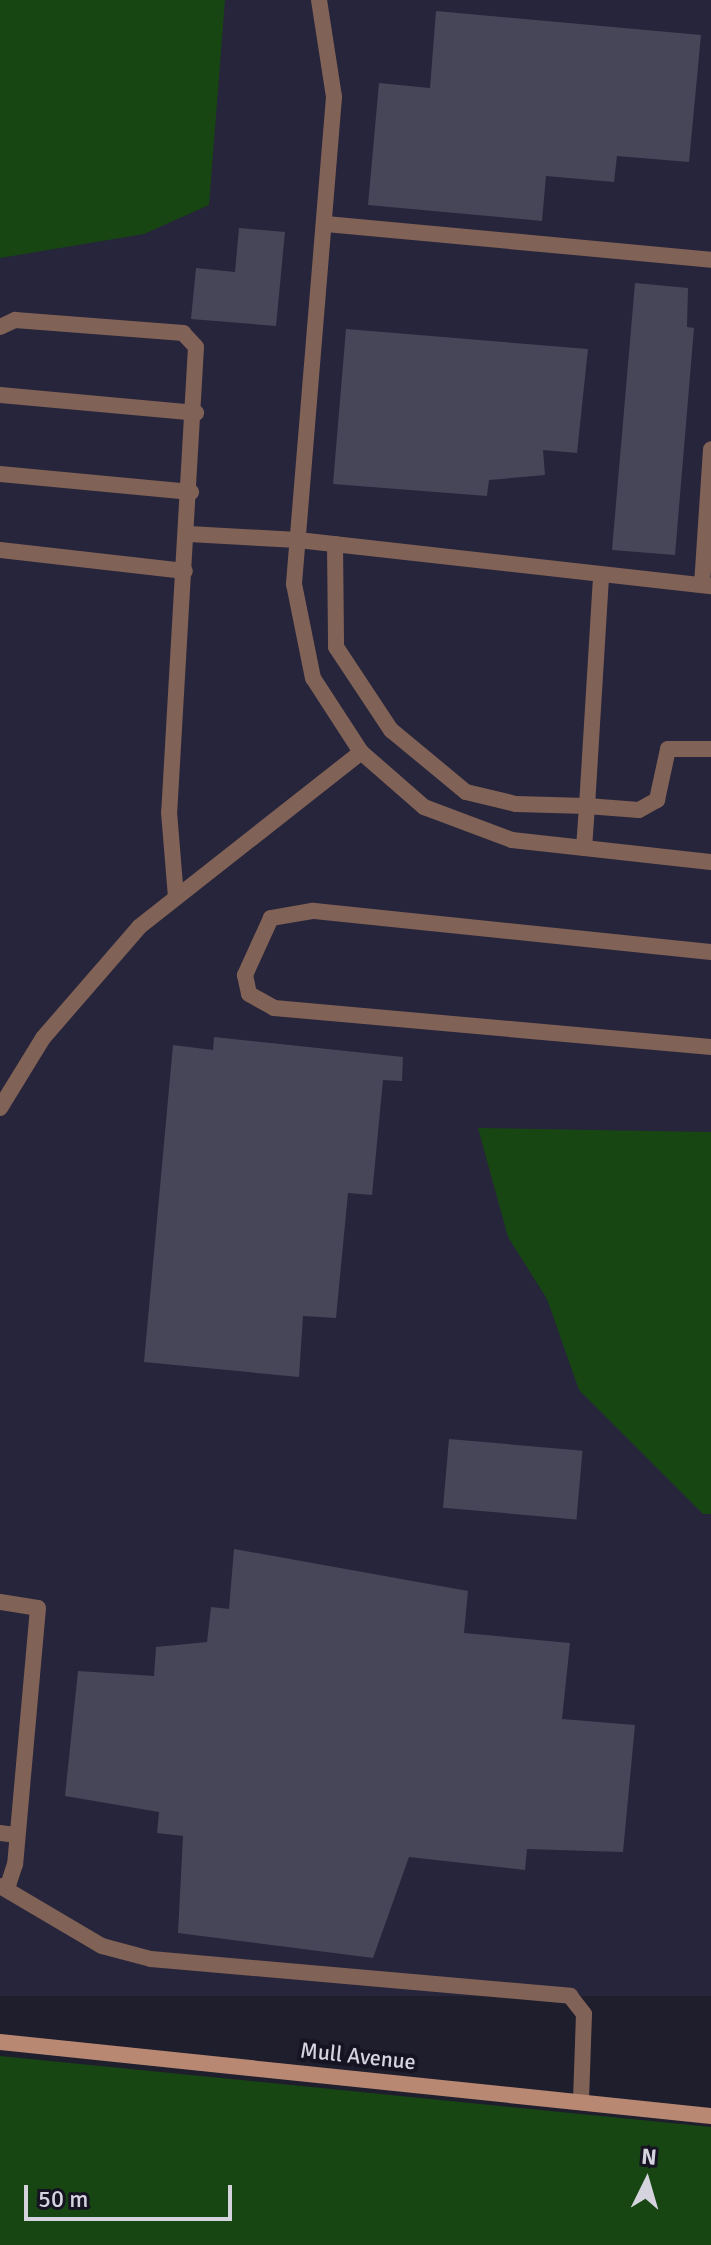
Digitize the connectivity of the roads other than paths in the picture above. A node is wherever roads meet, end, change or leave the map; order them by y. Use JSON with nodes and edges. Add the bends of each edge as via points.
{"nodes":[{"id":1,"x":319,"y":0,"type":"edge"},
{"id":2,"x":326,"y":224,"type":"junction"},
{"id":3,"x":711,"y":260,"type":"edge"},
{"id":4,"x":0,"y":327,"type":"edge"},
{"id":5,"x":0,"y":395,"type":"edge"},
{"id":6,"x":196,"y":413,"type":"junction"},
{"id":7,"x":711,"y":449,"type":"edge"},
{"id":8,"x":0,"y":474,"type":"edge"},
{"id":9,"x":191,"y":492,"type":"junction"},
{"id":10,"x":189,"y":534,"type":"junction"},
{"id":11,"x":298,"y":540,"type":"junction"},
{"id":12,"x":335,"y":544,"type":"junction"},
{"id":13,"x":0,"y":550,"type":"edge"},
{"id":14,"x":185,"y":571,"type":"junction"},
{"id":15,"x":601,"y":575,"type":"junction"},
{"id":16,"x":707,"y":586,"type":"edge"},
{"id":17,"x":711,"y":749,"type":"edge"},
{"id":18,"x":361,"y":752,"type":"junction"},
{"id":19,"x":587,"y":806,"type":"junction"},
{"id":20,"x":584,"y":848,"type":"junction"},
{"id":21,"x":711,"y":862,"type":"edge"},
{"id":22,"x":176,"y":897,"type":"junction"},
{"id":23,"x":711,"y":952,"type":"edge"},
{"id":24,"x":711,"y":1047,"type":"edge"},
{"id":25,"x":0,"y":1108,"type":"edge"},
{"id":26,"x":0,"y":1602,"type":"edge"},
{"id":27,"x":0,"y":1833,"type":"edge"},
{"id":28,"x":17,"y":1835,"type":"junction"},
{"id":29,"x":3,"y":1887,"type":"edge"},
{"id":30,"x":0,"y":2042,"type":"edge"},
{"id":31,"x":581,"y":2102,"type":"junction"},
{"id":32,"x":711,"y":2116,"type":"edge"}],
"edges":[{"from":1,"to":2,"type":"lane","via":[[334,97]]},
{"from":2,"to":3,"type":"lane"},
{"from":2,"to":11,"type":"lane"},
{"from":4,"to":6,"type":"lane","via":[[15,320],[183,333],[196,347]]},
{"from":5,"to":6,"type":"lane"},
{"from":6,"to":9,"type":"lane"},
{"from":7,"to":16,"type":"lane"},
{"from":8,"to":9,"type":"lane"},
{"from":9,"to":10,"type":"lane"},
{"from":10,"to":11,"type":"lane"},
{"from":10,"to":14,"type":"lane"},
{"from":11,"to":12,"type":"lane"},
{"from":11,"to":18,"type":"lane","via":[[294,584],[313,678]]},
{"from":12,"to":15,"type":"lane"},
{"from":12,"to":19,"type":"lane","via":[[336,647],[391,730],[466,792],[516,804]]},
{"from":13,"to":14,"type":"lane"},
{"from":14,"to":22,"type":"lane","via":[[169,812]]},
{"from":15,"to":16,"type":"lane"},
{"from":15,"to":19,"type":"lane"},
{"from":17,"to":19,"type":"lane","via":[[668,749],[657,800],[639,810]]},
{"from":18,"to":20,"type":"lane","via":[[424,807],[492,836]]},
{"from":18,"to":22,"type":"lane"},
{"from":19,"to":20,"type":"lane"},
{"from":20,"to":21,"type":"lane"},
{"from":22,"to":25,"type":"lane","via":[[139,927],[79,993]]},
{"from":23,"to":24,"type":"lane","via":[[312,911],[271,918],[245,975],[249,994],[274,1008]]},
{"from":26,"to":28,"type":"lane","via":[[38,1608]]},
{"from":27,"to":28,"type":"lane"},
{"from":28,"to":29,"type":"lane"},
{"from":29,"to":31,"type":"lane","via":[[102,1946],[151,1959],[570,1996],[584,2014]]},
{"from":30,"to":31,"type":"street","name":"Mull Avenue"},
{"from":31,"to":32,"type":"street","name":"Mull Avenue"}]}
